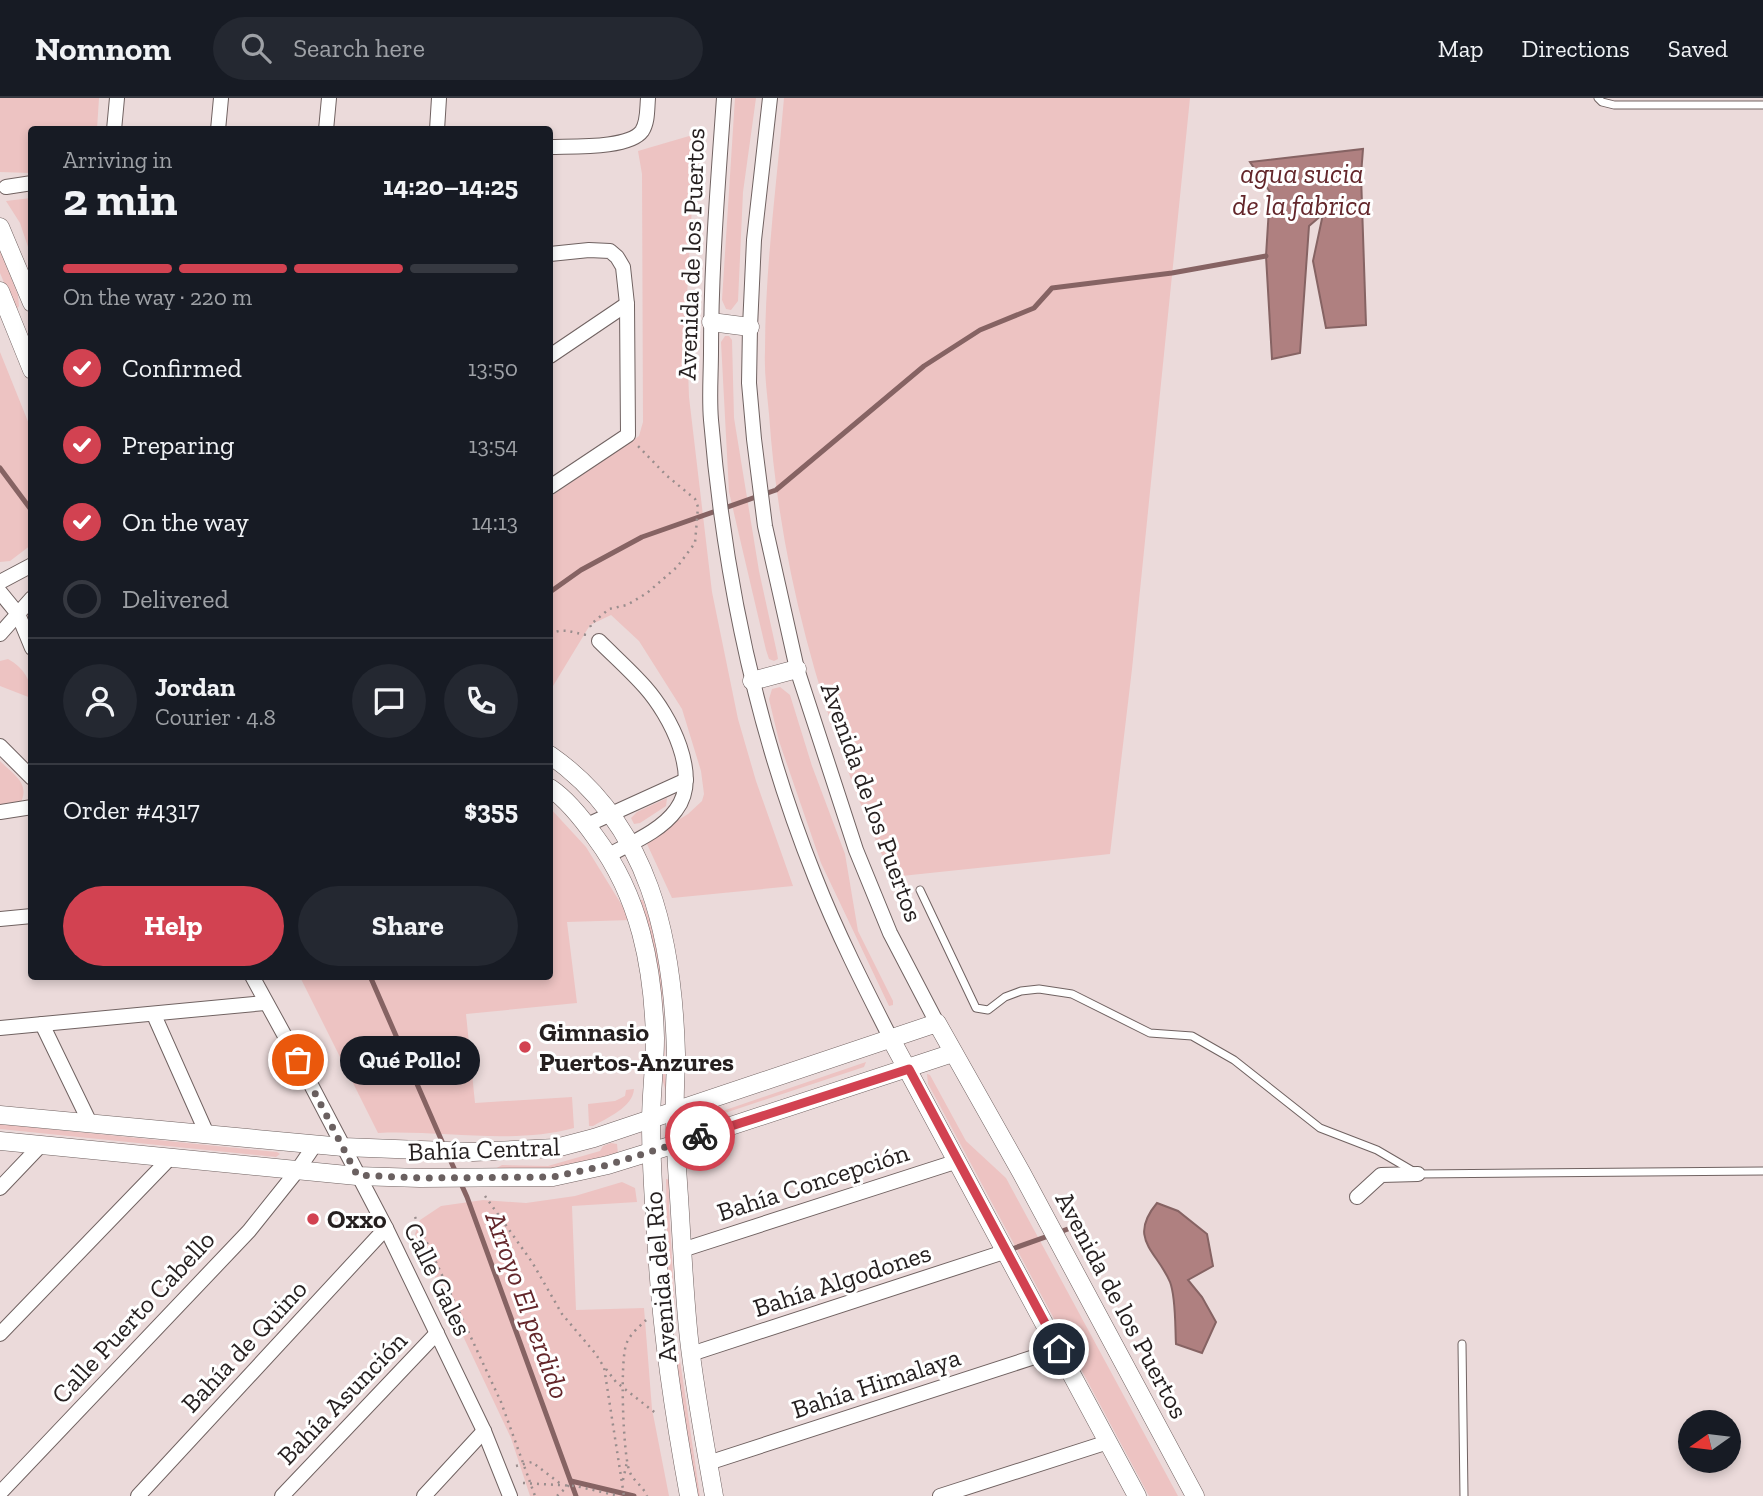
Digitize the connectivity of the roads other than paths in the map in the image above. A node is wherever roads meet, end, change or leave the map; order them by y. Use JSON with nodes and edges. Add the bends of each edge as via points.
{"nodes":[{"id":1,"x":117,"y":98,"type":"edge"},
{"id":2,"x":220,"y":98,"type":"edge"},
{"id":3,"x":329,"y":98,"type":"edge"},
{"id":4,"x":439,"y":98,"type":"edge"},
{"id":5,"x":648,"y":98,"type":"edge"},
{"id":6,"x":724,"y":98,"type":"edge"},
{"id":7,"x":770,"y":98,"type":"edge"},
{"id":8,"x":1598,"y":98,"type":"edge"},
{"id":9,"x":1763,"y":105,"type":"edge"},
{"id":10,"x":114,"y":126,"type":"edge"},
{"id":11,"x":218,"y":126,"type":"edge"},
{"id":12,"x":326,"y":126,"type":"edge"},
{"id":13,"x":437,"y":126,"type":"edge"},
{"id":14,"x":553,"y":147,"type":"edge"},
{"id":15,"x":28,"y":184,"type":"edge"},
{"id":16,"x":6,"y":187,"type":"dead end"},
{"id":17,"x":0,"y":227,"type":"edge"},
{"id":18,"x":553,"y":254,"type":"edge"},
{"id":19,"x":0,"y":291,"type":"edge"},
{"id":20,"x":28,"y":294,"type":"edge"},
{"id":21,"x":627,"y":304,"type":"junction"},
{"id":22,"x":28,"y":316,"type":"edge"},
{"id":23,"x":711,"y":322,"type":"junction"},
{"id":24,"x":13,"y":323,"type":"junction"},
{"id":25,"x":750,"y":327,"type":"junction"},
{"id":26,"x":553,"y":354,"type":"edge"},
{"id":27,"x":28,"y":360,"type":"edge"},
{"id":28,"x":553,"y":485,"type":"edge"},
{"id":29,"x":28,"y":568,"type":"edge"},
{"id":30,"x":0,"y":582,"type":"edge"},
{"id":31,"x":0,"y":592,"type":"edge"},
{"id":32,"x":28,"y":603,"type":"edge"},
{"id":33,"x":18,"y":614,"type":"junction"},
{"id":34,"x":0,"y":633,"type":"edge"},
{"id":35,"x":28,"y":639,"type":"edge"},
{"id":36,"x":599,"y":641,"type":"road end"},
{"id":37,"x":28,"y":646,"type":"edge"},
{"id":38,"x":797,"y":669,"type":"junction"},
{"id":39,"x":752,"y":681,"type":"junction"},
{"id":40,"x":0,"y":746,"type":"edge"},
{"id":41,"x":553,"y":757,"type":"edge"},
{"id":42,"x":28,"y":774,"type":"edge"},
{"id":43,"x":686,"y":779,"type":"junction"},
{"id":44,"x":553,"y":791,"type":"edge"},
{"id":45,"x":28,"y":808,"type":"edge"},
{"id":46,"x":0,"y":812,"type":"edge"},
{"id":47,"x":611,"y":814,"type":"junction"},
{"id":48,"x":587,"y":825,"type":"junction"},
{"id":49,"x":630,"y":844,"type":"junction"},
{"id":50,"x":609,"y":855,"type":"junction"},
{"id":51,"x":650,"y":887,"type":"junction"},
{"id":52,"x":920,"y":890,"type":"dead end"},
{"id":53,"x":629,"y":894,"type":"junction"},
{"id":54,"x":28,"y":916,"type":"edge"},
{"id":55,"x":0,"y":919,"type":"edge"},
{"id":56,"x":254,"y":980,"type":"edge"},
{"id":57,"x":265,"y":1003,"type":"junction"},
{"id":58,"x":154,"y":1015,"type":"junction"},
{"id":59,"x":936,"y":1023,"type":"junction"},
{"id":60,"x":43,"y":1024,"type":"junction"},
{"id":61,"x":0,"y":1028,"type":"edge"},
{"id":62,"x":891,"y":1040,"type":"junction"},
{"id":63,"x":953,"y":1053,"type":"junction"},
{"id":64,"x":909,"y":1069,"type":"junction"},
{"id":65,"x":674,"y":1111,"type":"junction"},
{"id":66,"x":0,"y":1115,"type":"edge"},
{"id":67,"x":651,"y":1119,"type":"junction"},
{"id":68,"x":90,"y":1123,"type":"junction"},
{"id":69,"x":207,"y":1134,"type":"junction"},
{"id":70,"x":0,"y":1141,"type":"edge"},
{"id":71,"x":676,"y":1144,"type":"junction"},
{"id":72,"x":41,"y":1145,"type":"junction"},
{"id":73,"x":314,"y":1146,"type":"junction"},
{"id":74,"x":342,"y":1147,"type":"junction"},
{"id":75,"x":652,"y":1151,"type":"junction"},
{"id":76,"x":479,"y":1152,"type":"junction"},
{"id":77,"x":171,"y":1157,"type":"junction"},
{"id":78,"x":958,"y":1161,"type":"junction"},
{"id":79,"x":297,"y":1171,"type":"junction"},
{"id":80,"x":1763,"y":1171,"type":"edge"},
{"id":81,"x":1418,"y":1174,"type":"junction"},
{"id":82,"x":357,"y":1175,"type":"junction"},
{"id":83,"x":482,"y":1184,"type":"junction"},
{"id":84,"x":0,"y":1188,"type":"edge"},
{"id":85,"x":1357,"y":1197,"type":"dead end"},
{"id":86,"x":386,"y":1228,"type":"junction"},
{"id":87,"x":682,"y":1250,"type":"junction"},
{"id":88,"x":1007,"y":1251,"type":"junction"},
{"id":89,"x":437,"y":1333,"type":"junction"},
{"id":90,"x":0,"y":1334,"type":"edge"},
{"id":91,"x":664,"y":1340,"type":"junction"},
{"id":92,"x":1462,"y":1344,"type":"dead end"},
{"id":93,"x":690,"y":1345,"type":"junction"},
{"id":94,"x":1059,"y":1349,"type":"junction"},
{"id":95,"x":484,"y":1431,"type":"junction"},
{"id":96,"x":1108,"y":1442,"type":"junction"},
{"id":97,"x":708,"y":1463,"type":"junction"},
{"id":98,"x":0,"y":1493,"type":"edge"},
{"id":99,"x":138,"y":1496,"type":"edge"},
{"id":100,"x":282,"y":1496,"type":"edge"},
{"id":101,"x":424,"y":1496,"type":"edge"},
{"id":102,"x":510,"y":1496,"type":"edge"},
{"id":103,"x":689,"y":1496,"type":"edge"},
{"id":104,"x":714,"y":1496,"type":"edge"},
{"id":105,"x":940,"y":1496,"type":"edge"},
{"id":106,"x":1137,"y":1496,"type":"edge"},
{"id":107,"x":1195,"y":1496,"type":"edge"},
{"id":108,"x":1464,"y":1496,"type":"edge"}],
"edges":[{"from":1,"to":10,"type":"street"},
{"from":2,"to":11,"type":"street"},
{"from":3,"to":12,"type":"street"},
{"from":4,"to":13,"type":"street"},
{"from":5,"to":14,"type":"street","via":[[647,117],[635,138]]},
{"from":6,"to":23,"type":"street","name":"Avenida de los Puertos"},
{"from":7,"to":25,"type":"street","name":"Avenida de los Puertos","via":[[754,240]]},
{"from":8,"to":9,"type":"lane","via":[[1614,105]]},
{"from":15,"to":16,"type":"street"},
{"from":17,"to":20,"type":"street"},
{"from":18,"to":21,"type":"street","via":[[610,251],[623,267]]},
{"from":19,"to":24,"type":"street"},
{"from":21,"to":26,"type":"street"},
{"from":21,"to":28,"type":"street","via":[[628,435]]},
{"from":22,"to":24,"type":"street"},
{"from":23,"to":25,"type":"street"},
{"from":23,"to":39,"type":"street","name":"Avenida de los Puertos","via":[[715,457],[725,541]]},
{"from":24,"to":27,"type":"street"},
{"from":25,"to":38,"type":"street","name":"Avenida de los Puertos","via":[[749,383],[765,526]]},
{"from":29,"to":30,"type":"street"},
{"from":31,"to":33,"type":"street"},
{"from":32,"to":33,"type":"street"},
{"from":33,"to":34,"type":"street"},
{"from":33,"to":35,"type":"street"},
{"from":34,"to":37,"type":"street"},
{"from":36,"to":43,"type":"street","via":[[647,689],[668,722],[682,753]]},
{"from":38,"to":39,"type":"street"},
{"from":38,"to":59,"type":"street","name":"Avenida de los Puertos","via":[[874,898]]},
{"from":39,"to":62,"type":"street","name":"Avenida de los Puertos","via":[[814,877]]},
{"from":40,"to":42,"type":"street"},
{"from":41,"to":47,"type":"street","name":"Avenida del Río"},
{"from":43,"to":47,"type":"street"},
{"from":43,"to":49,"type":"street","via":[[684,798],[676,811]]},
{"from":44,"to":48,"type":"street","name":"Avenida del Río"},
{"from":45,"to":46,"type":"street"},
{"from":47,"to":48,"type":"street"},
{"from":47,"to":49,"type":"street","name":"Avenida del Río"},
{"from":48,"to":50,"type":"street","name":"Avenida del Río"},
{"from":49,"to":50,"type":"street"},
{"from":49,"to":51,"type":"street","name":"Avenida del Río"},
{"from":50,"to":53,"type":"street","name":"Avenida del Río"},
{"from":51,"to":53,"type":"street"},
{"from":51,"to":65,"type":"street","name":"Avenida del Río","via":[[667,944],[672,986]]},
{"from":52,"to":81,"type":"lane","via":[[975,1008],[988,1010],[1005,997],[1039,989],[1072,994],[1150,1032],[1192,1036],[1234,1060],[1320,1128],[1377,1150]]},
{"from":53,"to":67,"type":"street","name":"Avenida del Río","via":[[651,990],[655,1039]]},
{"from":54,"to":55,"type":"street"},
{"from":56,"to":57,"type":"street","name":"Calle Gales"},
{"from":57,"to":58,"type":"street"},
{"from":57,"to":74,"type":"street","name":"Calle Gales"},
{"from":58,"to":60,"type":"street"},
{"from":58,"to":69,"type":"street"},
{"from":59,"to":62,"type":"street","name":"Bahía Central"},
{"from":59,"to":63,"type":"street","name":"Avenida de los Puertos"},
{"from":60,"to":61,"type":"street"},
{"from":60,"to":68,"type":"street"},
{"from":62,"to":64,"type":"street","name":"Avenida de los Puertos"},
{"from":62,"to":65,"type":"street","name":"Bahía Central"},
{"from":63,"to":64,"type":"street","name":"Bahía Central"},
{"from":63,"to":107,"type":"street","name":"Avenida de los Puertos"},
{"from":64,"to":71,"type":"street","name":"Bahía Central"},
{"from":64,"to":78,"type":"street","name":"Avenida de los Puertos"},
{"from":65,"to":67,"type":"street","name":"Bahía Central"},
{"from":65,"to":71,"type":"street","name":"Avenida del Río"},
{"from":66,"to":68,"type":"street","name":"Bahía Central"},
{"from":67,"to":75,"type":"street","name":"Avenida del Río"},
{"from":67,"to":76,"type":"street","name":"Bahía Central","via":[[555,1148]]},
{"from":68,"to":69,"type":"street","name":"Bahía Central"},
{"from":69,"to":73,"type":"street","name":"Bahía Central"},
{"from":70,"to":72,"type":"street","name":"Bahía Central"},
{"from":71,"to":75,"type":"street","name":"Bahía Central"},
{"from":71,"to":87,"type":"street","name":"Avenida del Río"},
{"from":72,"to":77,"type":"street","name":"Bahía Central"},
{"from":72,"to":84,"type":"street"},
{"from":73,"to":74,"type":"street","name":"Bahía Central"},
{"from":73,"to":79,"type":"street","name":"Calle Puerto Cabello"},
{"from":74,"to":76,"type":"street","name":"Bahía Central"},
{"from":74,"to":82,"type":"street","name":"Calle Gales"},
{"from":75,"to":83,"type":"street","name":"Bahía Central","via":[[553,1177]]},
{"from":75,"to":91,"type":"street","name":"Avenida del Río"},
{"from":76,"to":83,"type":"street"},
{"from":77,"to":79,"type":"street","name":"Bahía Central"},
{"from":77,"to":90,"type":"street"},
{"from":78,"to":87,"type":"street","name":"Bahía Concepción"},
{"from":78,"to":88,"type":"street","name":"Avenida de los Puertos"},
{"from":79,"to":82,"type":"street","name":"Bahía Central"},
{"from":79,"to":98,"type":"street","name":"Calle Puerto Cabello","via":[[248,1231]]},
{"from":80,"to":81,"type":"lane"},
{"from":81,"to":85,"type":"street","via":[[1381,1174]]},
{"from":82,"to":83,"type":"street","name":"Bahía Central"},
{"from":82,"to":86,"type":"street","name":"Calle Gales"},
{"from":86,"to":89,"type":"street","name":"Calle Gales"},
{"from":86,"to":99,"type":"street","name":"Bahía de Quino"},
{"from":87,"to":93,"type":"street","name":"Avenida del Río"},
{"from":88,"to":93,"type":"street","name":"Bahía Algodones"},
{"from":88,"to":94,"type":"street","name":"Avenida de los Puertos"},
{"from":89,"to":95,"type":"street","name":"Calle Gales"},
{"from":89,"to":100,"type":"street","name":"Bahía Asunción"},
{"from":91,"to":93,"type":"street"},
{"from":91,"to":103,"type":"street","name":"Avenida del Río"},
{"from":92,"to":108,"type":"lane"},
{"from":93,"to":97,"type":"street","name":"Avenida del Río"},
{"from":94,"to":96,"type":"street","name":"Avenida de los Puertos"},
{"from":94,"to":97,"type":"street","name":"Bahía Himalaya"},
{"from":95,"to":101,"type":"street"},
{"from":95,"to":102,"type":"street","name":"Calle Gales"},
{"from":96,"to":105,"type":"street"},
{"from":96,"to":106,"type":"street","name":"Avenida de los Puertos"},
{"from":97,"to":104,"type":"street","name":"Avenida del Río"}]}
